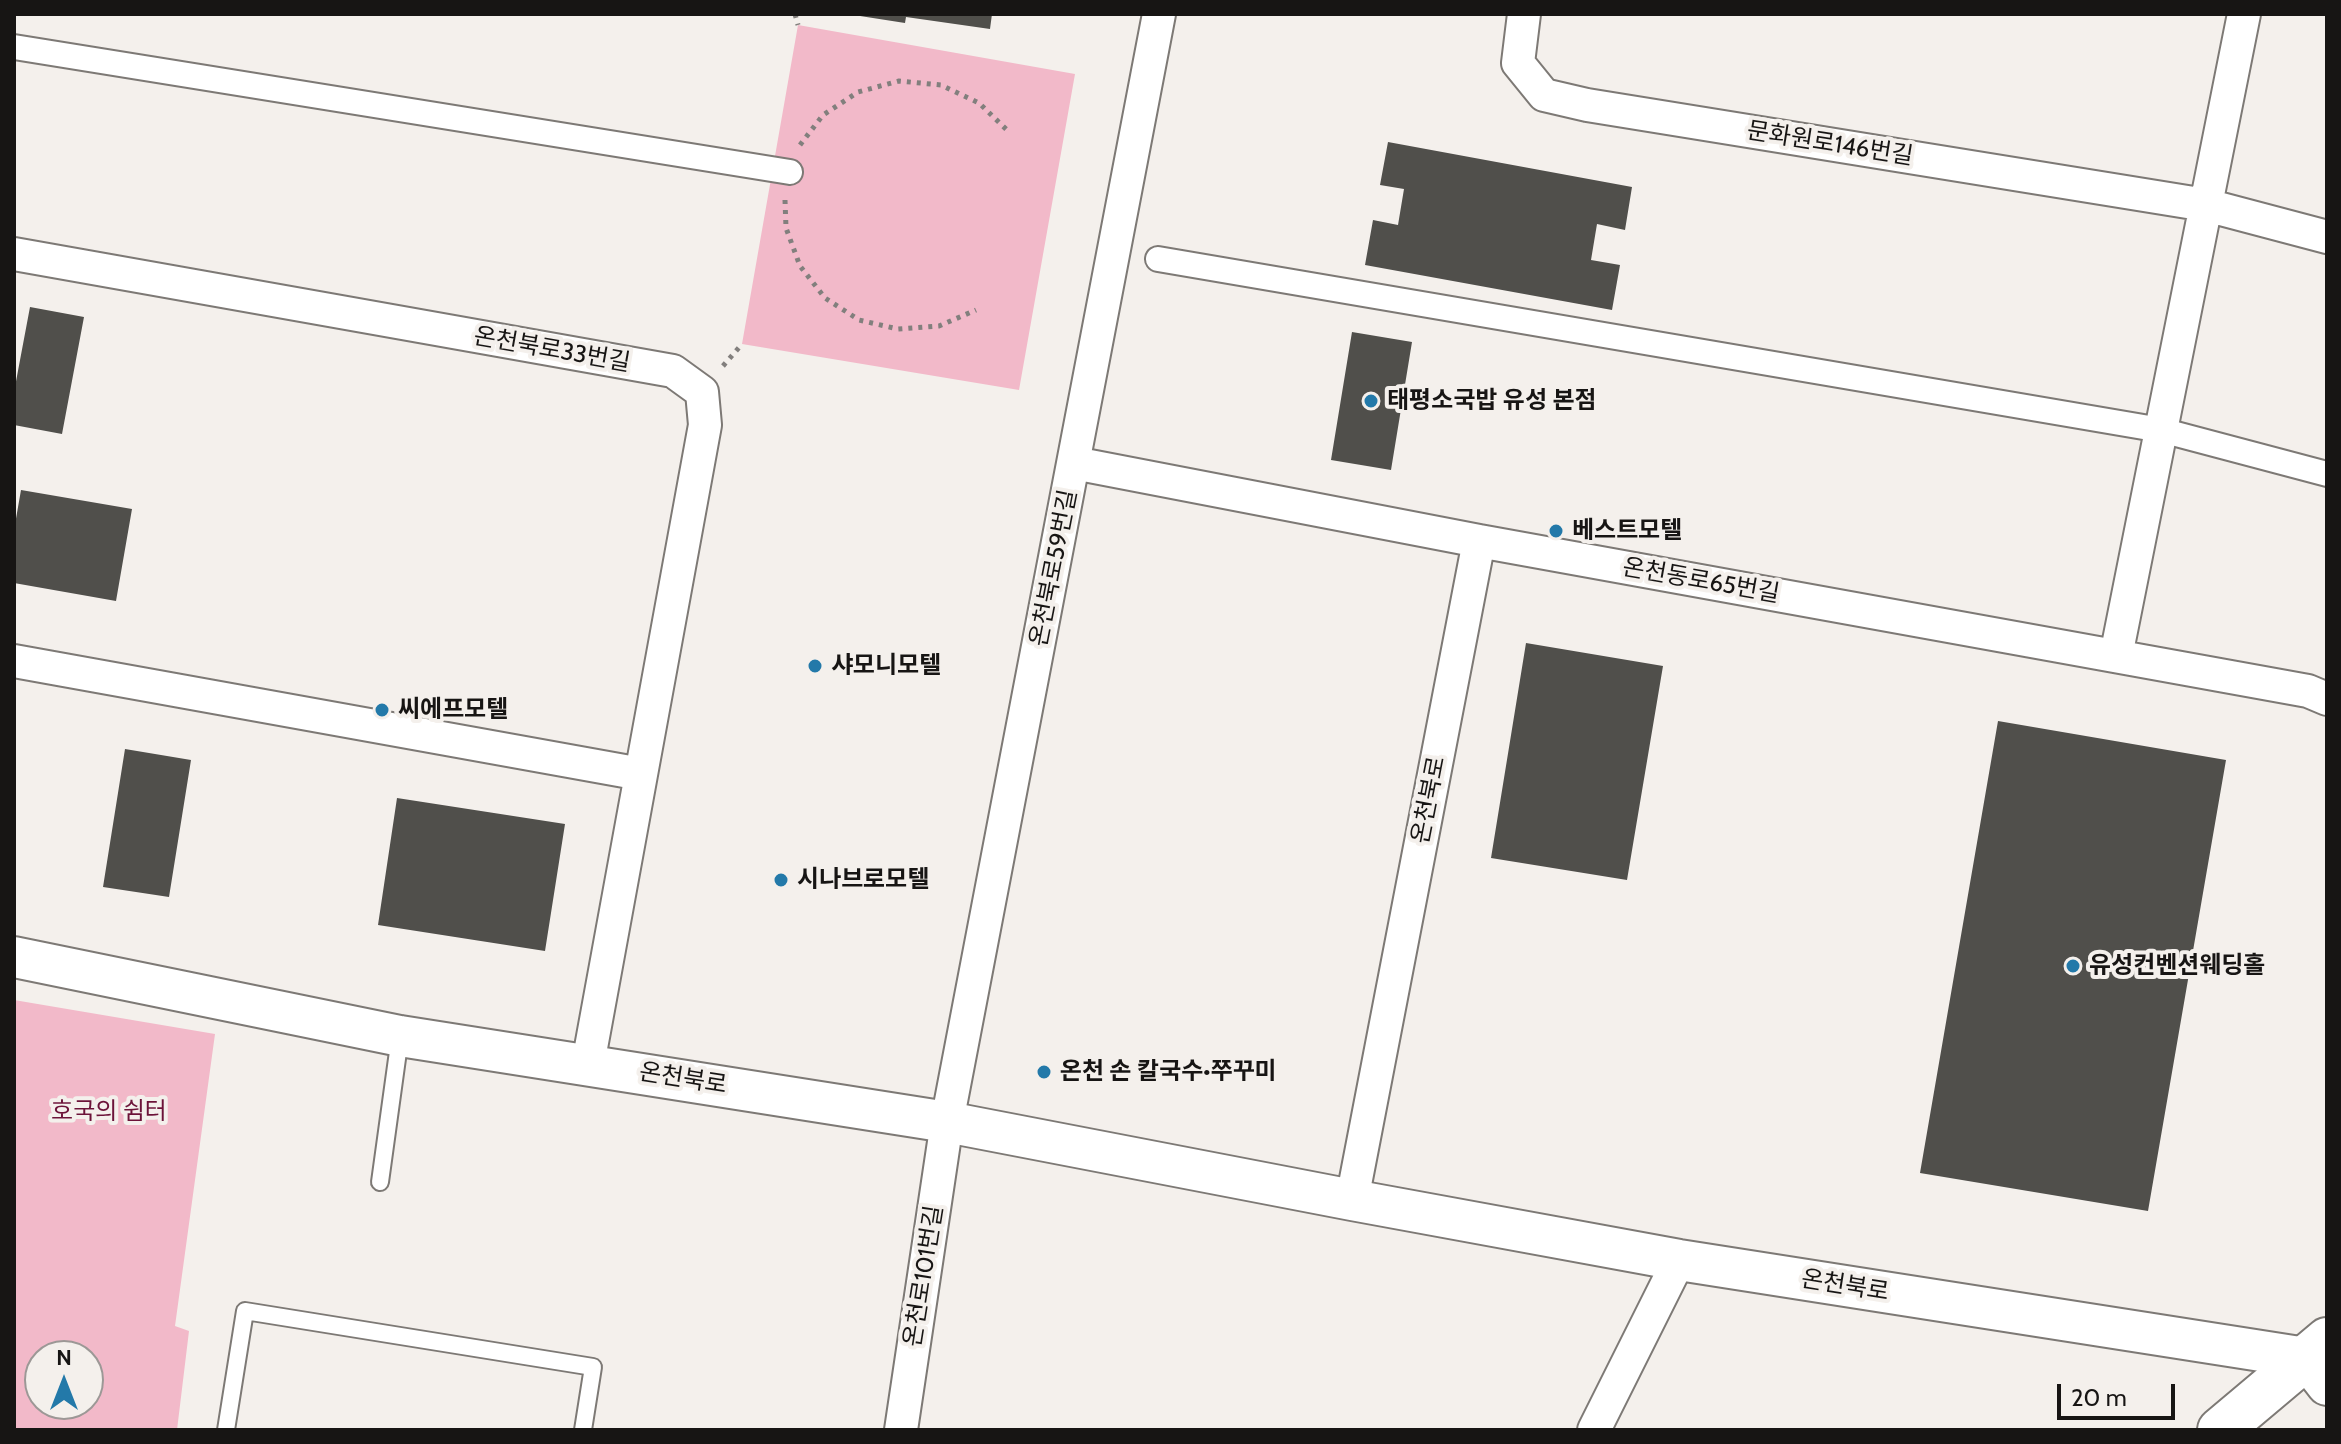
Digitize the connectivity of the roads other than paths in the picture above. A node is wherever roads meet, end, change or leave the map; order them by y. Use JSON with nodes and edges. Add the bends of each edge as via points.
{"nodes":[{"id":1,"x":1159,"y":14,"type":"edge"},
{"id":2,"x":1524,"y":14,"type":"edge"},
{"id":3,"x":2244,"y":14,"type":"edge"},
{"id":4,"x":14,"y":47,"type":"edge"},
{"id":5,"x":790,"y":172,"type":"road end"},
{"id":6,"x":2206,"y":205,"type":"junction"},
{"id":7,"x":2327,"y":237,"type":"edge"},
{"id":8,"x":14,"y":254,"type":"edge"},
{"id":9,"x":1158,"y":259,"type":"dead end"},
{"id":10,"x":2161,"y":430,"type":"junction"},
{"id":11,"x":1074,"y":463,"type":"junction"},
{"id":12,"x":2327,"y":474,"type":"edge"},
{"id":13,"x":1479,"y":541,"type":"junction"},
{"id":14,"x":2116,"y":656,"type":"junction"},
{"id":15,"x":14,"y":661,"type":"edge"},
{"id":16,"x":2327,"y":699,"type":"edge"},
{"id":17,"x":641,"y":774,"type":"junction"},
{"id":18,"x":14,"y":957,"type":"edge"},
{"id":19,"x":400,"y":1036,"type":"junction"},
{"id":20,"x":588,"y":1064,"type":"junction"},
{"id":21,"x":947,"y":1122,"type":"junction"},
{"id":22,"x":380,"y":1182,"type":"dead end"},
{"id":23,"x":1352,"y":1200,"type":"junction"},
{"id":24,"x":1679,"y":1260,"type":"junction"},
{"id":25,"x":2320,"y":1361,"type":"edge"},
{"id":26,"x":226,"y":1430,"type":"edge"},
{"id":27,"x":583,"y":1430,"type":"edge"},
{"id":28,"x":901,"y":1430,"type":"edge"},
{"id":29,"x":1594,"y":1430,"type":"edge"},
{"id":30,"x":2220,"y":1430,"type":"edge"}],
"edges":[{"from":1,"to":11,"type":"street","name":"온천북로59번길"},
{"from":2,"to":6,"type":"street","name":"문화원로146번길","via":[[1518,63],[1544,95]]},
{"from":3,"to":6,"type":"street"},
{"from":4,"to":5,"type":"street"},
{"from":6,"to":7,"type":"street","name":"문화원로146번길"},
{"from":6,"to":10,"type":"street"},
{"from":8,"to":17,"type":"street","name":"온천북로33번길","via":[[673,371],[702,392],[705,425]]},
{"from":9,"to":10,"type":"street"},
{"from":10,"to":12,"type":"street"},
{"from":10,"to":14,"type":"street"},
{"from":11,"to":13,"type":"street","name":"온천동로65번길"},
{"from":11,"to":21,"type":"street","name":"온천북로59번길"},
{"from":13,"to":14,"type":"street","name":"온천동로65번길"},
{"from":13,"to":23,"type":"street","name":"온천북로"},
{"from":14,"to":16,"type":"street","name":"온천동로65번길","via":[[2308,691]]},
{"from":15,"to":17,"type":"street"},
{"from":17,"to":20,"type":"street","name":"온천북로33번길"},
{"from":18,"to":19,"type":"street","name":"온천북로"},
{"from":19,"to":20,"type":"street","name":"온천북로"},
{"from":19,"to":22,"type":"lane"},
{"from":20,"to":21,"type":"street","name":"온천북로"},
{"from":21,"to":23,"type":"street","name":"온천북로"},
{"from":21,"to":28,"type":"street","name":"온천로101번길"},
{"from":23,"to":24,"type":"street","name":"온천북로"},
{"from":24,"to":25,"type":"street","name":"온천북로"},
{"from":24,"to":29,"type":"street"},
{"from":25,"to":30,"type":"main road"},
{"from":26,"to":27,"type":"lane","via":[[245,1311],[593,1367]]}]}
